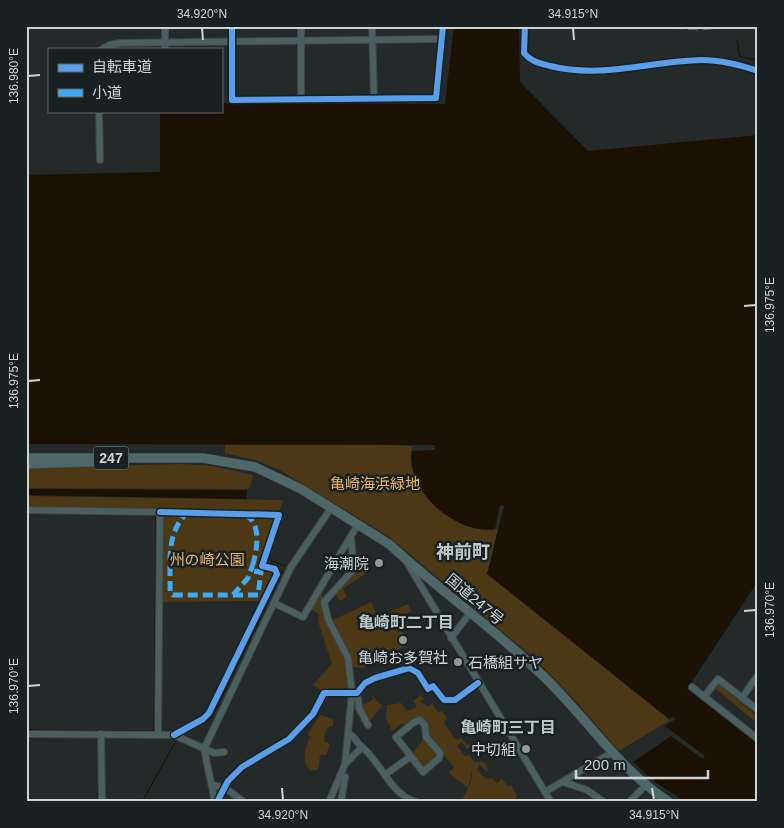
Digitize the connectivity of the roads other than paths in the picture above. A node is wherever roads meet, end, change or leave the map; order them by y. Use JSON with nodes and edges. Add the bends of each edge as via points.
{"nodes":[{"id":1,"x":165,"y":26,"type":"edge"},
{"id":2,"x":232,"y":26,"type":"edge"},
{"id":3,"x":302,"y":26,"type":"edge"},
{"id":4,"x":372,"y":26,"type":"edge"},
{"id":5,"x":443,"y":26,"type":"edge"},
{"id":6,"x":525,"y":26,"type":"edge"},
{"id":7,"x":442,"y":39,"type":"junction"},
{"id":8,"x":232,"y":40,"type":"junction"},
{"id":9,"x":302,"y":40,"type":"junction"},
{"id":10,"x":373,"y":40,"type":"junction"},
{"id":11,"x":165,"y":46,"type":"edge"},
{"id":12,"x":104,"y":48,"type":"edge"},
{"id":13,"x":758,"y":70,"type":"edge"},
{"id":14,"x":374,"y":98,"type":"junction"},
{"id":15,"x":301,"y":99,"type":"junction"},
{"id":16,"x":98,"y":112,"type":"edge"},
{"id":17,"x":100,"y":160,"type":"dead end"},
{"id":18,"x":26,"y":458,"type":"edge"},
{"id":19,"x":111,"y":458,"type":"junction"},
{"id":20,"x":26,"y":464,"type":"edge"},
{"id":21,"x":331,"y":508,"type":"junction"},
{"id":22,"x":26,"y":510,"type":"edge"},
{"id":23,"x":160,"y":512,"type":"junction"},
{"id":24,"x":358,"y":524,"type":"junction"},
{"id":25,"x":351,"y":538,"type":"junction"},
{"id":26,"x":404,"y":557,"type":"junction"},
{"id":27,"x":274,"y":603,"type":"junction"},
{"id":28,"x":470,"y":613,"type":"junction"},
{"id":29,"x":260,"y":617,"type":"junction"},
{"id":30,"x":450,"y":638,"type":"junction"},
{"id":31,"x":758,"y":675,"type":"edge"},
{"id":32,"x":478,"y":684,"type":"junction"},
{"id":33,"x":692,"y":688,"type":"dead end"},
{"id":34,"x":352,"y":695,"type":"junction"},
{"id":35,"x":704,"y":697,"type":"junction"},
{"id":36,"x":742,"y":698,"type":"junction"},
{"id":37,"x":758,"y":710,"type":"edge"},
{"id":38,"x":368,"y":725,"type":"dead end"},
{"id":39,"x":26,"y":734,"type":"edge"},
{"id":40,"x":101,"y":734,"type":"junction"},
{"id":41,"x":158,"y":734,"type":"junction"},
{"id":42,"x":348,"y":734,"type":"junction"},
{"id":43,"x":177,"y":737,"type":"junction"},
{"id":44,"x":758,"y":739,"type":"edge"},
{"id":45,"x":362,"y":747,"type":"junction"},
{"id":46,"x":204,"y":749,"type":"junction"},
{"id":47,"x":224,"y":752,"type":"dead end"},
{"id":48,"x":611,"y":753,"type":"junction"},
{"id":49,"x":410,"y":757,"type":"junction"},
{"id":50,"x":345,"y":764,"type":"junction"},
{"id":51,"x":386,"y":774,"type":"junction"},
{"id":52,"x":340,"y":776,"type":"junction"},
{"id":53,"x":563,"y":782,"type":"junction"},
{"id":54,"x":212,"y":785,"type":"junction"},
{"id":55,"x":646,"y":785,"type":"junction"},
{"id":56,"x":224,"y":788,"type":"junction"},
{"id":57,"x":545,"y":792,"type":"junction"},
{"id":58,"x":102,"y":802,"type":"edge"},
{"id":59,"x":216,"y":802,"type":"edge"},
{"id":60,"x":244,"y":802,"type":"edge"},
{"id":61,"x":330,"y":802,"type":"edge"},
{"id":62,"x":341,"y":802,"type":"edge"},
{"id":63,"x":417,"y":802,"type":"edge"},
{"id":64,"x":551,"y":802,"type":"edge"},
{"id":65,"x":604,"y":802,"type":"edge"},
{"id":66,"x":630,"y":802,"type":"edge"},
{"id":67,"x":669,"y":802,"type":"edge"}],
"edges":[{"from":1,"to":11,"type":"street"},
{"from":2,"to":8,"type":"street"},
{"from":3,"to":9,"type":"street"},
{"from":4,"to":10,"type":"street"},
{"from":5,"to":7,"type":"street"},
{"from":6,"to":13,"type":"street","via":[[524,53],[529,60],[554,67],[606,72],[704,60]]},
{"from":7,"to":10,"type":"street"},
{"from":7,"to":14,"type":"street","via":[[436,98]]},
{"from":8,"to":9,"type":"street"},
{"from":8,"to":11,"type":"street"},
{"from":8,"to":15,"type":"street","via":[[232,100]]},
{"from":9,"to":10,"type":"street"},
{"from":9,"to":15,"type":"street"},
{"from":10,"to":14,"type":"street"},
{"from":11,"to":12,"type":"street","via":[[120,43]]},
{"from":14,"to":15,"type":"street"},
{"from":16,"to":17,"type":"street"},
{"from":18,"to":19,"type":"highway","name":"国道247号","number":"247"},
{"from":19,"to":20,"type":"highway","name":"国道247号","number":"247"},
{"from":19,"to":21,"type":"highway","name":"国道247号","number":"247","via":[[203,458],[241,464],[277,476]]},
{"from":21,"to":24,"type":"highway","name":"国道247号","number":"247"},
{"from":21,"to":27,"type":"street","via":[[291,566]]},
{"from":22,"to":23,"type":"street"},
{"from":23,"to":29,"type":"street","via":[[279,514],[262,566],[275,569],[277,574]]},
{"from":23,"to":41,"type":"street"},
{"from":24,"to":25,"type":"street"},
{"from":24,"to":26,"type":"highway","name":"国道247号","number":"247"},
{"from":25,"to":27,"type":"street","via":[[303,616]]},
{"from":25,"to":34,"type":"street","via":[[354,569],[324,604],[348,658]]},
{"from":26,"to":28,"type":"highway","name":"国道247号","number":"247"},
{"from":26,"to":30,"type":"street"},
{"from":27,"to":29,"type":"street"},
{"from":28,"to":30,"type":"street"},
{"from":28,"to":48,"type":"highway","name":"国道247号","number":"247","via":[[546,678]]},
{"from":29,"to":43,"type":"street","via":[[209,713]]},
{"from":29,"to":46,"type":"street"},
{"from":30,"to":32,"type":"street"},
{"from":31,"to":36,"type":"street"},
{"from":32,"to":34,"type":"street","via":[[455,700],[444,700],[433,686],[428,689],[418,673],[409,668],[375,678]]},
{"from":32,"to":57,"type":"street"},
{"from":33,"to":35,"type":"street"},
{"from":34,"to":38,"type":"street","via":[[358,698],[359,708]]},
{"from":34,"to":42,"type":"street"},
{"from":34,"to":56,"type":"street","via":[[324,693],[313,714],[289,739],[242,767]]},
{"from":35,"to":36,"type":"street","via":[[718,679]]},
{"from":35,"to":44,"type":"street"},
{"from":36,"to":37,"type":"street"},
{"from":39,"to":40,"type":"street"},
{"from":40,"to":41,"type":"street"},
{"from":40,"to":58,"type":"street"},
{"from":41,"to":43,"type":"street"},
{"from":42,"to":45,"type":"street"},
{"from":42,"to":50,"type":"street"},
{"from":43,"to":46,"type":"street"},
{"from":45,"to":50,"type":"street"},
{"from":45,"to":51,"type":"street"},
{"from":46,"to":47,"type":"street","via":[[216,754]]},
{"from":46,"to":54,"type":"street"},
{"from":48,"to":53,"type":"street"},
{"from":48,"to":55,"type":"highway","name":"国道247号","number":"247"},
{"from":49,"to":49,"type":"street","via":[[422,772],[440,756],[426,737],[425,726],[420,720],[396,738]]},
{"from":49,"to":51,"type":"street"},
{"from":50,"to":52,"type":"street"},
{"from":51,"to":63,"type":"street","via":[[400,795]]},
{"from":52,"to":61,"type":"street"},
{"from":52,"to":62,"type":"street","via":[[345,777]]},
{"from":53,"to":57,"type":"street"},
{"from":53,"to":65,"type":"street","via":[[588,790]]},
{"from":54,"to":56,"type":"street"},
{"from":54,"to":59,"type":"street"},
{"from":55,"to":66,"type":"street"},
{"from":55,"to":67,"type":"highway","name":"国道247号","number":"247"},
{"from":56,"to":59,"type":"street"},
{"from":56,"to":60,"type":"street"},
{"from":57,"to":64,"type":"street"}]}
